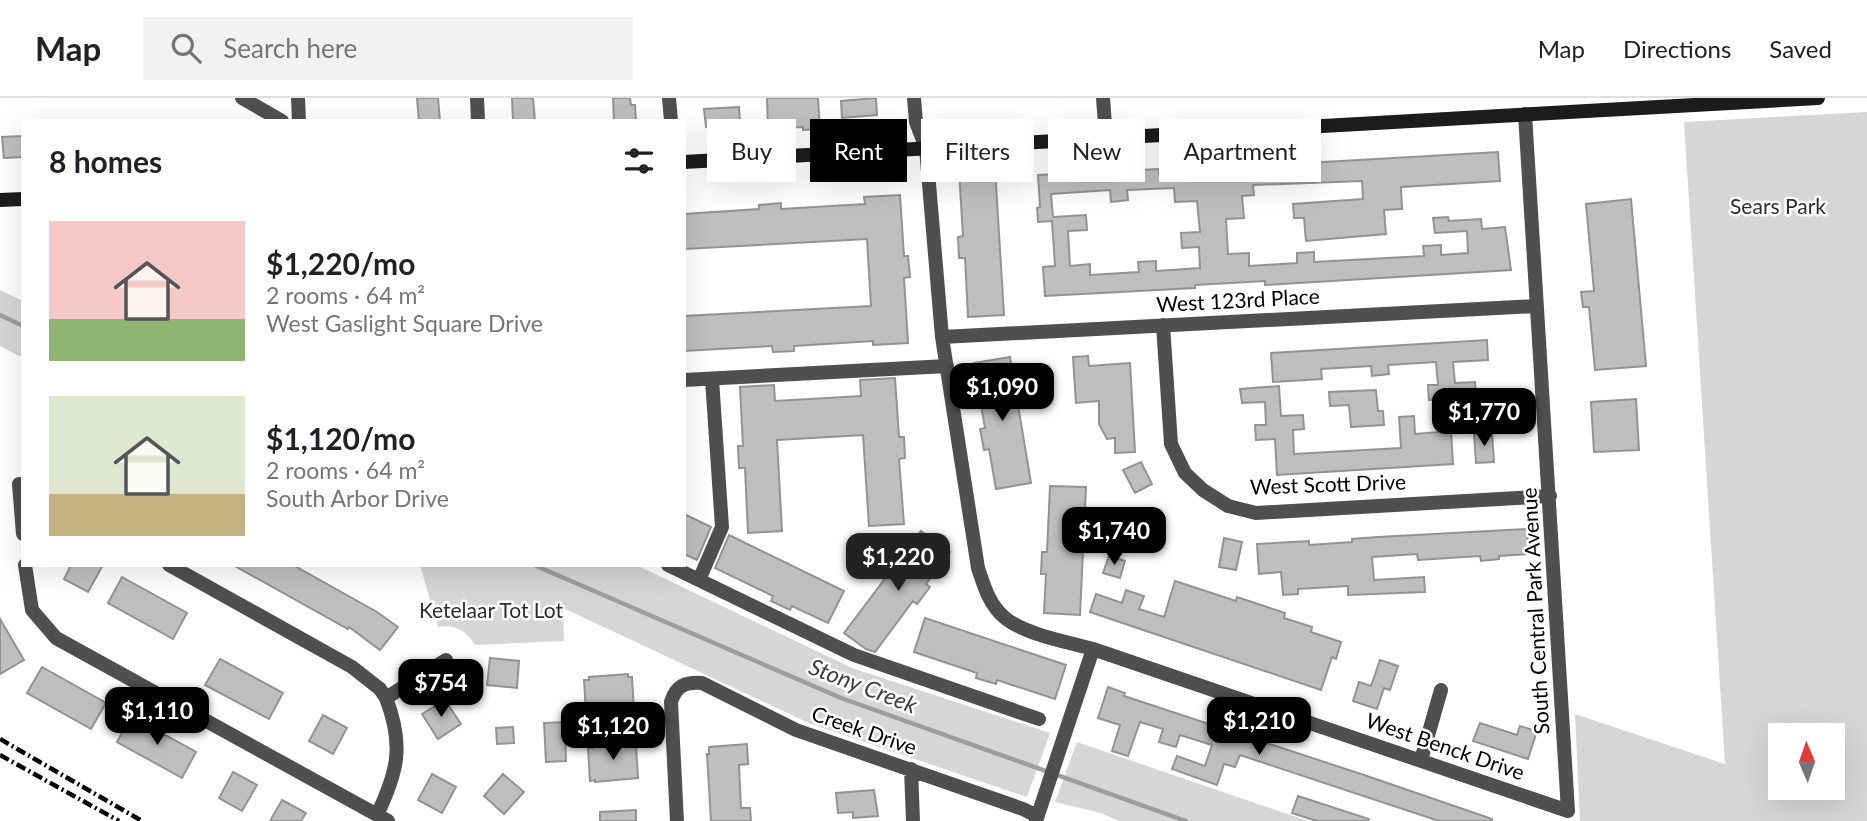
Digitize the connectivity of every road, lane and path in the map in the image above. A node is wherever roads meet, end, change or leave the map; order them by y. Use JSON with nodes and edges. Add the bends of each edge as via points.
{"nodes":[{"id":1,"x":242,"y":98,"type":"edge"},
{"id":2,"x":298,"y":98,"type":"edge"},
{"id":3,"x":477,"y":98,"type":"edge"},
{"id":4,"x":670,"y":98,"type":"edge"},
{"id":5,"x":914,"y":98,"type":"edge"},
{"id":6,"x":1103,"y":98,"type":"edge"},
{"id":7,"x":1818,"y":98,"type":"edge"},
{"id":8,"x":1525,"y":114,"type":"junction"},
{"id":9,"x":279,"y":119,"type":"edge"},
{"id":10,"x":299,"y":119,"type":"edge"},
{"id":11,"x":478,"y":119,"type":"edge"},
{"id":12,"x":671,"y":119,"type":"edge"},
{"id":13,"x":1105,"y":119,"type":"edge"},
{"id":14,"x":921,"y":135,"type":"edge"},
{"id":15,"x":1145,"y":136,"type":"edge"},
{"id":16,"x":921,"y":148,"type":"edge"},
{"id":17,"x":686,"y":162,"type":"edge"},
{"id":18,"x":929,"y":182,"type":"edge"},
{"id":19,"x":21,"y":199,"type":"edge"},
{"id":20,"x":0,"y":200,"type":"edge"},
{"id":21,"x":1536,"y":306,"type":"junction"},
{"id":22,"x":1163,"y":326,"type":"junction"},
{"id":23,"x":942,"y":337,"type":"junction"},
{"id":24,"x":947,"y":366,"type":"junction"},
{"id":25,"x":712,"y":379,"type":"junction"},
{"id":26,"x":686,"y":380,"type":"edge"},
{"id":27,"x":1550,"y":496,"type":"junction"},
{"id":28,"x":25,"y":567,"type":"edge"},
{"id":29,"x":172,"y":567,"type":"edge"},
{"id":30,"x":672,"y":567,"type":"edge"},
{"id":31,"x":699,"y":580,"type":"junction"},
{"id":32,"x":1093,"y":649,"type":"junction"},
{"id":33,"x":446,"y":660,"type":"dead end"},
{"id":34,"x":1441,"y":690,"type":"dead end"},
{"id":35,"x":386,"y":698,"type":"junction"},
{"id":36,"x":1039,"y":719,"type":"dead end"},
{"id":37,"x":1421,"y":760,"type":"junction"},
{"id":38,"x":911,"y":769,"type":"junction"},
{"id":39,"x":1568,"y":811,"type":"joint"},
{"id":40,"x":382,"y":818,"type":"edge"},
{"id":41,"x":1037,"y":819,"type":"edge"},
{"id":42,"x":677,"y":821,"type":"edge"},
{"id":43,"x":912,"y":821,"type":"edge"}],
"edges":[{"from":1,"to":9,"type":"street"},
{"from":2,"to":10,"type":"street"},
{"from":3,"to":11,"type":"street"},
{"from":4,"to":12,"type":"street"},
{"from":5,"to":14,"type":"street"},
{"from":6,"to":13,"type":"street"},
{"from":7,"to":8,"type":"street"},
{"from":8,"to":15,"type":"street"},
{"from":8,"to":21,"type":"street","name":"South Central Park Avenue"},
{"from":16,"to":17,"type":"street"},
{"from":18,"to":23,"type":"street"},
{"from":19,"to":20,"type":"street"},
{"from":21,"to":22,"type":"street","name":"West 123rd Place"},
{"from":21,"to":27,"type":"street","name":"South Central Park Avenue"},
{"from":22,"to":23,"type":"street","name":"West 123rd Place"},
{"from":22,"to":27,"type":"street","name":"West Scott Drive","via":[[1171,444],[1185,473],[1228,506],[1256,513]]},
{"from":23,"to":24,"type":"street"},
{"from":24,"to":25,"type":"street"},
{"from":24,"to":32,"type":"street","name":"West Benck Drive","via":[[978,568],[986,593],[1018,627]]},
{"from":25,"to":26,"type":"street"},
{"from":25,"to":31,"type":"street","via":[[722,527]]},
{"from":27,"to":39,"type":"street","name":"South Central Park Avenue"},
{"from":28,"to":40,"type":"street","via":[[32,610],[56,638]]},
{"from":29,"to":35,"type":"street","via":[[352,667]]},
{"from":30,"to":31,"type":"street"},
{"from":31,"to":36,"type":"street","via":[[854,655]]},
{"from":32,"to":37,"type":"street","name":"West Benck Drive"},
{"from":32,"to":41,"type":"street"},
{"from":33,"to":35,"type":"street"},
{"from":34,"to":37,"type":"street"},
{"from":35,"to":40,"type":"street","via":[[395,724],[398,757]]},
{"from":37,"to":39,"type":"street","name":"West Benck Drive"},
{"from":38,"to":41,"type":"street","name":"Creek Drive","via":[[1023,808]]},
{"from":38,"to":42,"type":"street","name":"Creek Drive","via":[[796,730],[702,683],[691,682],[681,685],[671,702]]},
{"from":38,"to":43,"type":"street"}]}
